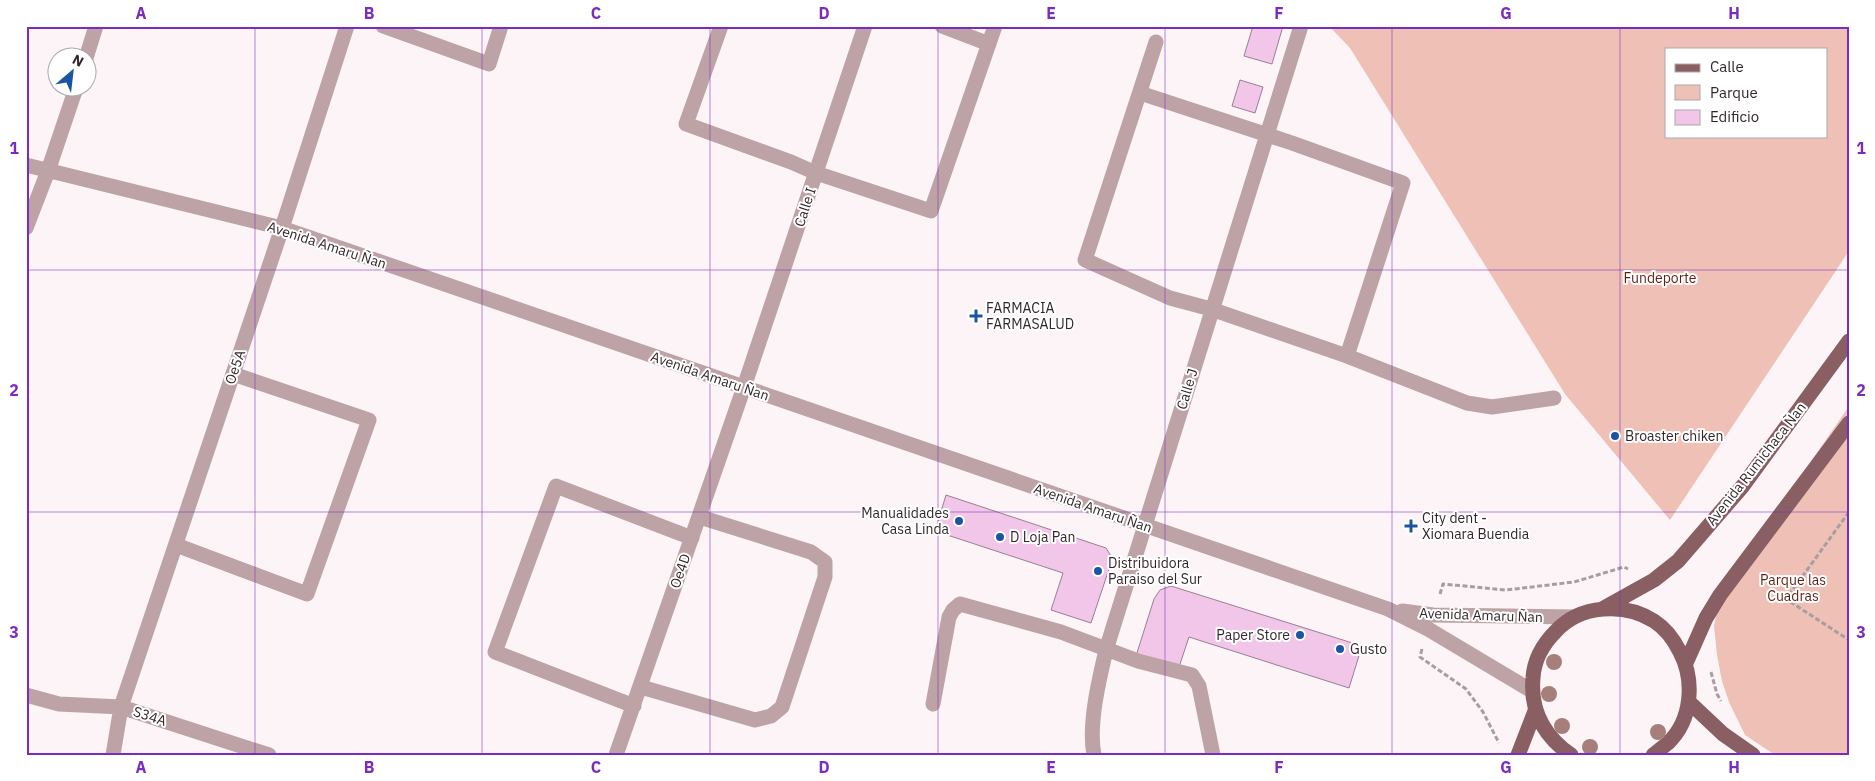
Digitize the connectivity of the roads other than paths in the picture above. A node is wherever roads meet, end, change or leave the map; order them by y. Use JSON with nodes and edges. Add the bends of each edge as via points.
{"nodes":[{"id":1,"x":96,"y":26,"type":"edge"},
{"id":2,"x":347,"y":26,"type":"edge"},
{"id":3,"x":383,"y":26,"type":"edge"},
{"id":4,"x":501,"y":26,"type":"edge"},
{"id":5,"x":720,"y":26,"type":"edge"},
{"id":6,"x":865,"y":26,"type":"edge"},
{"id":7,"x":942,"y":26,"type":"edge"},
{"id":8,"x":996,"y":26,"type":"edge"},
{"id":9,"x":1301,"y":26,"type":"edge"},
{"id":10,"x":1156,"y":42,"type":"dead end"},
{"id":11,"x":989,"y":44,"type":"junction"},
{"id":12,"x":89,"y":48,"type":"edge"},
{"id":13,"x":1140,"y":93,"type":"junction"},
{"id":14,"x":73,"y":98,"type":"edge"},
{"id":15,"x":1267,"y":135,"type":"junction"},
{"id":16,"x":26,"y":165,"type":"edge"},
{"id":17,"x":48,"y":171,"type":"junction"},
{"id":18,"x":816,"y":173,"type":"junction"},
{"id":19,"x":26,"y":228,"type":"edge"},
{"id":20,"x":282,"y":228,"type":"junction"},
{"id":21,"x":1211,"y":310,"type":"junction"},
{"id":22,"x":1849,"y":341,"type":"edge"},
{"id":23,"x":1347,"y":356,"type":"junction"},
{"id":24,"x":233,"y":374,"type":"junction"},
{"id":25,"x":744,"y":387,"type":"junction"},
{"id":26,"x":1554,"y":398,"type":"dead end"},
{"id":27,"x":1849,"y":422,"type":"edge"},
{"id":28,"x":700,"y":517,"type":"junction"},
{"id":29,"x":1145,"y":526,"type":"junction"},
{"id":30,"x":692,"y":538,"type":"junction"},
{"id":31,"x":176,"y":546,"type":"junction"},
{"id":32,"x":1602,"y":609,"type":"junction"},
{"id":33,"x":1574,"y":618,"type":"junction"},
{"id":34,"x":1431,"y":622,"type":"junction"},
{"id":35,"x":1106,"y":650,"type":"junction"},
{"id":36,"x":1686,"y":663,"type":"junction"},
{"id":37,"x":641,"y":687,"type":"junction"},
{"id":38,"x":1532,"y":691,"type":"junction"},
{"id":39,"x":26,"y":695,"type":"edge"},
{"id":40,"x":1689,"y":702,"type":"junction"},
{"id":41,"x":933,"y":704,"type":"dead end"},
{"id":42,"x":634,"y":706,"type":"junction"},
{"id":43,"x":121,"y":707,"type":"junction"},
{"id":44,"x":1535,"y":711,"type":"junction"},
{"id":45,"x":113,"y":755,"type":"edge"},
{"id":46,"x":270,"y":755,"type":"edge"},
{"id":47,"x":616,"y":755,"type":"edge"},
{"id":48,"x":1094,"y":755,"type":"edge"},
{"id":49,"x":1213,"y":755,"type":"edge"},
{"id":50,"x":1518,"y":755,"type":"edge"},
{"id":51,"x":1570,"y":755,"type":"edge"},
{"id":52,"x":1653,"y":755,"type":"edge"},
{"id":53,"x":1753,"y":755,"type":"edge"}],
"edges":[{"from":1,"to":12,"type":"street"},
{"from":2,"to":20,"type":"street","name":"Oe5A"},
{"from":3,"to":4,"type":"street","via":[[489,64]]},
{"from":5,"to":18,"type":"street","via":[[686,124]]},
{"from":6,"to":18,"type":"street","name":"Calle I"},
{"from":7,"to":11,"type":"street"},
{"from":8,"to":11,"type":"street"},
{"from":9,"to":15,"type":"street","name":"Calle J"},
{"from":10,"to":13,"type":"street"},
{"from":11,"to":18,"type":"street","via":[[931,211]]},
{"from":13,"to":15,"type":"street"},
{"from":13,"to":21,"type":"street","via":[[1085,260],[1170,298]]},
{"from":14,"to":17,"type":"street"},
{"from":15,"to":21,"type":"street","name":"Calle J"},
{"from":15,"to":23,"type":"street","via":[[1403,183]]},
{"from":16,"to":17,"type":"street","name":"Avenida Amaru Ñan"},
{"from":17,"to":19,"type":"street"},
{"from":17,"to":20,"type":"street","name":"Avenida Amaru Ñan"},
{"from":18,"to":25,"type":"street","name":"Calle I"},
{"from":20,"to":24,"type":"street","name":"Oe5A"},
{"from":20,"to":25,"type":"street","name":"Avenida Amaru Ñan"},
{"from":21,"to":23,"type":"street"},
{"from":21,"to":29,"type":"street","name":"Calle J"},
{"from":22,"to":32,"type":"main road","name":"Avenida Rumichaca Ñan","via":[[1742,487],[1678,561],[1654,580]]},
{"from":23,"to":26,"type":"street","via":[[1467,403],[1492,407]]},
{"from":24,"to":31,"type":"street","name":"Oe5A"},
{"from":24,"to":31,"type":"street","via":[[369,420],[308,594]]},
{"from":25,"to":28,"type":"street","name":"Oe4D"},
{"from":25,"to":29,"type":"street","name":"Avenida Amaru Ñan"},
{"from":27,"to":36,"type":"main road","via":[[1720,595]]},
{"from":28,"to":30,"type":"street","name":"Oe4D"},
{"from":28,"to":37,"type":"street","via":[[811,552],[824,562],[825,577],[782,707],[771,716],[755,720]]},
{"from":29,"to":34,"type":"street","name":"Avenida Amaru Ñan"},
{"from":29,"to":35,"type":"street","name":"Calle J"},
{"from":30,"to":37,"type":"street","name":"Oe4D"},
{"from":30,"to":42,"type":"street","via":[[556,486],[495,652]]},
{"from":31,"to":43,"type":"street","name":"Oe5A"},
{"from":32,"to":33,"type":"main road"},
{"from":32,"to":36,"type":"main road","via":[[1629,611],[1654,621],[1674,640]]},
{"from":33,"to":34,"type":"street","name":"Avenida Amaru Ñan"},
{"from":33,"to":38,"type":"main road","via":[[1560,627],[1539,654],[1533,671]]},
{"from":34,"to":38,"type":"street","name":"Avenida Amaru Ñan"},
{"from":35,"to":41,"type":"street","via":[[1061,632],[960,604],[949,617]]},
{"from":35,"to":48,"type":"street","name":"Calle J","via":[[1098,685],[1092,744]]},
{"from":35,"to":49,"type":"street","via":[[1192,676],[1199,686]]},
{"from":36,"to":40,"type":"main road"},
{"from":37,"to":42,"type":"street","name":"Oe4D"},
{"from":38,"to":44,"type":"main road"},
{"from":39,"to":43,"type":"street","name":"S34A","via":[[59,704]]},
{"from":40,"to":52,"type":"main road","via":[[1682,724],[1669,742]]},
{"from":40,"to":53,"type":"main road","via":[[1723,734]]},
{"from":42,"to":47,"type":"street","name":"Oe4D"},
{"from":43,"to":45,"type":"street","name":"Oe5A"},
{"from":43,"to":46,"type":"street","name":"S34A"},
{"from":44,"to":50,"type":"main road"},
{"from":44,"to":51,"type":"main road","via":[[1544,729]]}]}
